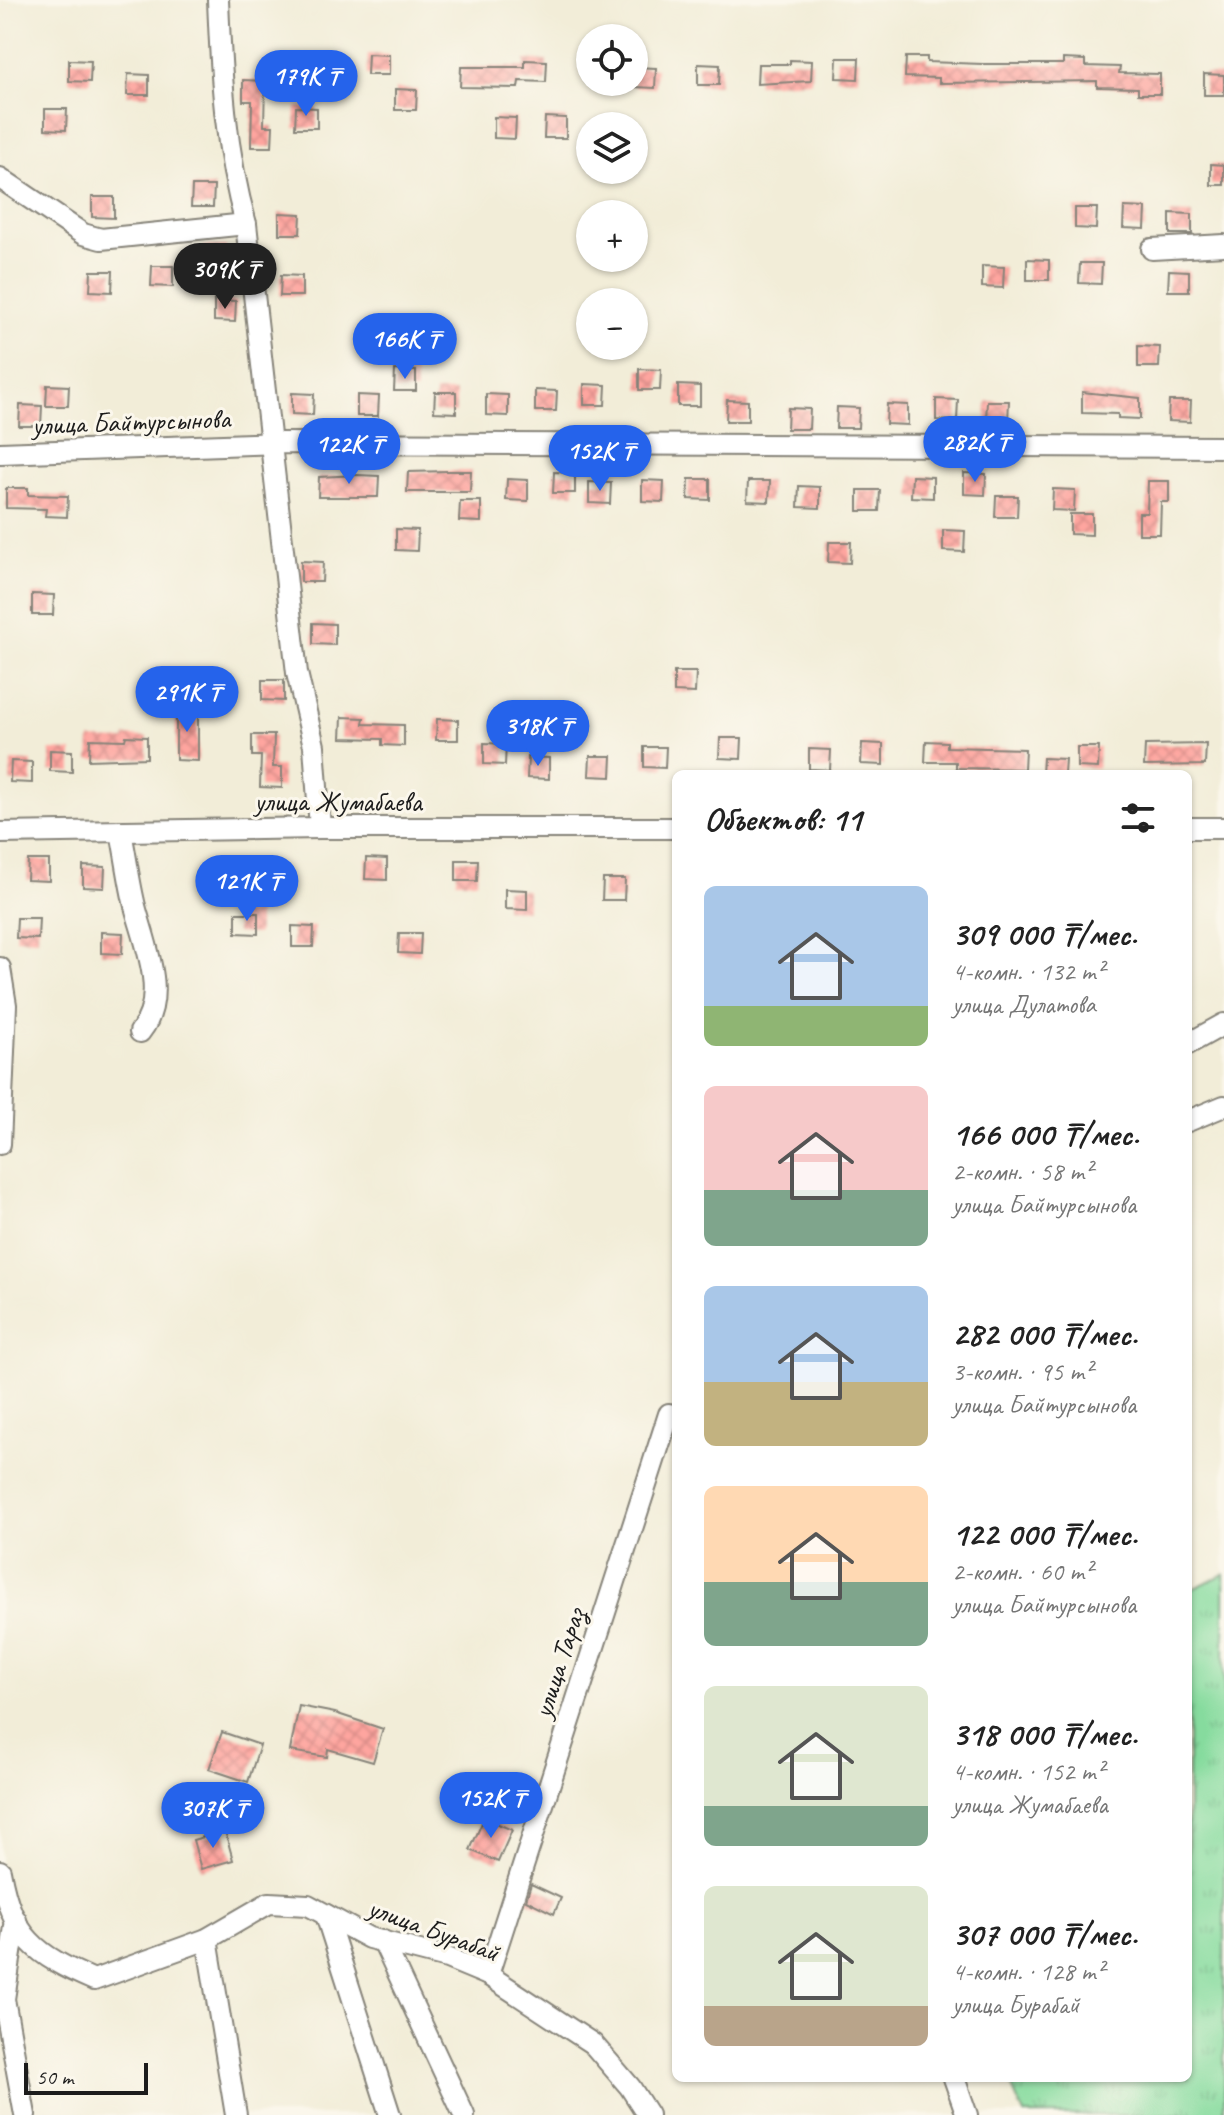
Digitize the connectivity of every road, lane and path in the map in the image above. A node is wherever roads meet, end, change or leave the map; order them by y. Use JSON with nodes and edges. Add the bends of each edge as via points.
{"nodes":[{"id":1,"x":218,"y":0,"type":"edge"},
{"id":2,"x":0,"y":178,"type":"edge"},
{"id":3,"x":246,"y":224,"type":"junction"},
{"id":4,"x":1224,"y":245,"type":"edge"},
{"id":5,"x":1152,"y":249,"type":"dead end"},
{"id":6,"x":272,"y":444,"type":"junction"},
{"id":7,"x":1224,"y":447,"type":"edge"},
{"id":8,"x":0,"y":453,"type":"edge"},
{"id":9,"x":320,"y":828,"type":"junction"},
{"id":10,"x":672,"y":828,"type":"edge"},
{"id":11,"x":1192,"y":828,"type":"edge"},
{"id":12,"x":1224,"y":828,"type":"edge"},
{"id":13,"x":121,"y":832,"type":"junction"},
{"id":14,"x":0,"y":833,"type":"edge"},
{"id":15,"x":0,"y":968,"type":"edge"},
{"id":16,"x":1224,"y":1024,"type":"edge"},
{"id":17,"x":140,"y":1032,"type":"dead end"},
{"id":18,"x":1192,"y":1042,"type":"edge"},
{"id":19,"x":1224,"y":1106,"type":"edge"},
{"id":20,"x":1192,"y":1119,"type":"edge"},
{"id":21,"x":0,"y":1144,"type":"edge"},
{"id":22,"x":669,"y":1414,"type":"dead end"},
{"id":23,"x":0,"y":1871,"type":"edge"},
{"id":24,"x":326,"y":1915,"type":"junction"},
{"id":25,"x":16,"y":1920,"type":"junction"},
{"id":26,"x":207,"y":1939,"type":"junction"},
{"id":27,"x":383,"y":1941,"type":"junction"},
{"id":28,"x":488,"y":1975,"type":"junction"},
{"id":29,"x":2,"y":1999,"type":"edge"},
{"id":30,"x":955,"y":2082,"type":"edge"},
{"id":31,"x":25,"y":2115,"type":"edge"},
{"id":32,"x":236,"y":2115,"type":"edge"},
{"id":33,"x":390,"y":2115,"type":"edge"},
{"id":34,"x":464,"y":2115,"type":"edge"},
{"id":35,"x":648,"y":2115,"type":"edge"},
{"id":36,"x":967,"y":2115,"type":"edge"}],
"edges":[{"from":1,"to":3,"type":"street","via":[[222,90],[234,181]]},
{"from":2,"to":3,"type":"street","via":[[83,234],[101,239]]},
{"from":3,"to":6,"type":"street"},
{"from":4,"to":5,"type":"street"},
{"from":6,"to":7,"type":"street","name":"улица Байтурсынова"},
{"from":6,"to":8,"type":"street","name":"улица Байтурсынова"},
{"from":6,"to":9,"type":"street","via":[[297,673],[314,746]]},
{"from":9,"to":10,"type":"street","name":"улица Жумабаева"},
{"from":9,"to":13,"type":"street","name":"улица Жумабаева"},
{"from":11,"to":12,"type":"street"},
{"from":13,"to":14,"type":"street","name":"улица Жумабаева"},
{"from":13,"to":17,"type":"street","via":[[154,996],[151,1019]]},
{"from":15,"to":21,"type":"street","via":[[6,1005]]},
{"from":16,"to":18,"type":"street"},
{"from":19,"to":20,"type":"street"},
{"from":22,"to":28,"type":"street","name":"улица Тараз"},
{"from":23,"to":25,"type":"street","via":[[5,1902]]},
{"from":24,"to":26,"type":"street","name":"улица Бурабай","via":[[308,1905],[269,1903]]},
{"from":24,"to":27,"type":"street","name":"улица Бурабай"},
{"from":24,"to":33,"type":"street"},
{"from":25,"to":26,"type":"street","name":"улица Бурабай","via":[[33,1949],[94,1980]]},
{"from":25,"to":29,"type":"street"},
{"from":26,"to":32,"type":"street"},
{"from":27,"to":28,"type":"street","name":"улица Бурабай"},
{"from":27,"to":34,"type":"street"},
{"from":28,"to":35,"type":"street","name":"улица Бурабай","via":[[593,2044]]},
{"from":29,"to":31,"type":"street"},
{"from":30,"to":36,"type":"street"}]}
